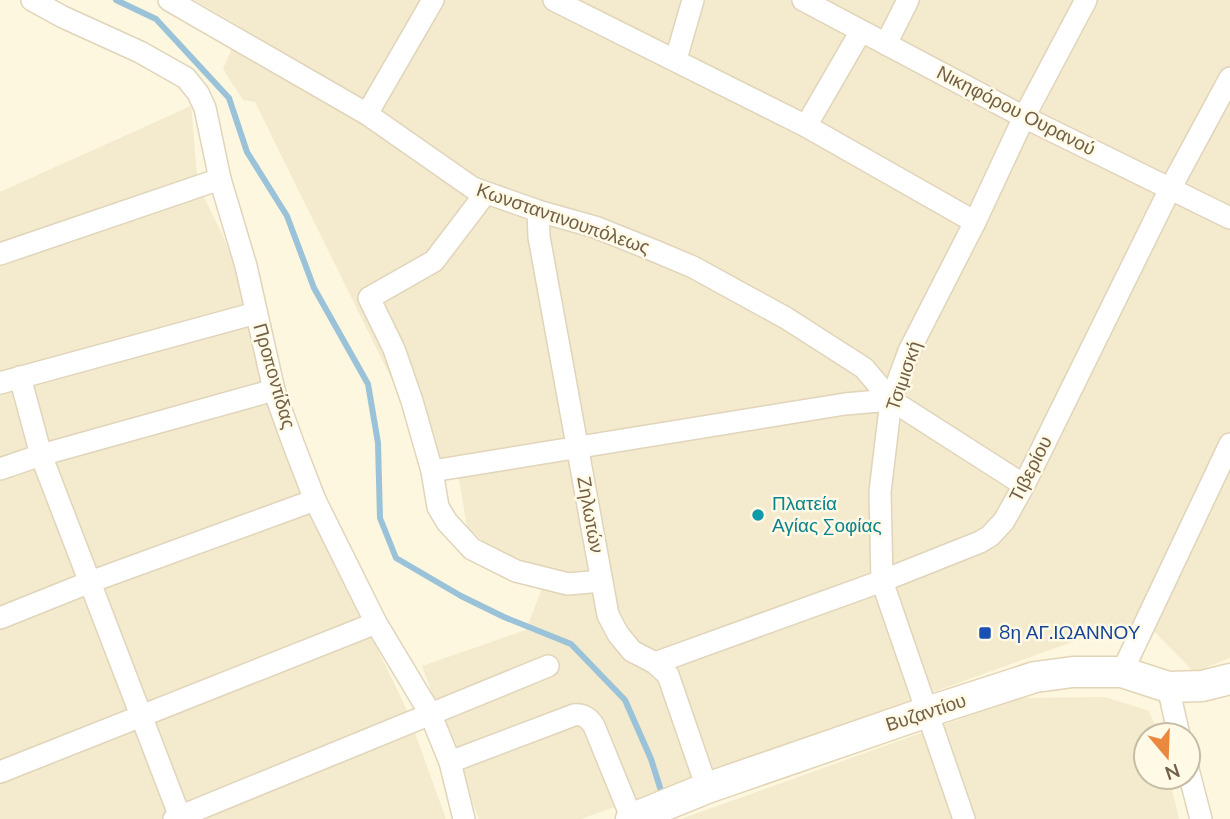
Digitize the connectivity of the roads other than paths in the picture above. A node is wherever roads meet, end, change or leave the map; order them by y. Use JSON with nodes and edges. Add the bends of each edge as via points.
{"nodes":[{"id":1,"x":32,"y":0,"type":"edge"},
{"id":2,"x":169,"y":0,"type":"edge"},
{"id":3,"x":433,"y":0,"type":"edge"},
{"id":4,"x":554,"y":0,"type":"edge"},
{"id":5,"x":693,"y":0,"type":"edge"},
{"id":6,"x":803,"y":0,"type":"edge"},
{"id":7,"x":908,"y":0,"type":"edge"},
{"id":8,"x":1086,"y":0,"type":"edge"},
{"id":9,"x":861,"y":31,"type":"junction"},
{"id":10,"x":886,"y":44,"type":"junction"},
{"id":11,"x":676,"y":59,"type":"junction"},
{"id":12,"x":1230,"y":78,"type":"edge"},
{"id":13,"x":367,"y":114,"type":"junction"},
{"id":14,"x":1024,"y":117,"type":"junction"},
{"id":15,"x":806,"y":126,"type":"junction"},
{"id":16,"x":220,"y":179,"type":"junction"},
{"id":17,"x":1170,"y":189,"type":"junction"},
{"id":18,"x":485,"y":194,"type":"junction"},
{"id":19,"x":538,"y":211,"type":"junction"},
{"id":20,"x":1230,"y":218,"type":"edge"},
{"id":21,"x":975,"y":222,"type":"junction"},
{"id":22,"x":0,"y":254,"type":"edge"},
{"id":23,"x":256,"y":313,"type":"junction"},
{"id":24,"x":10,"y":380,"type":"edge"},
{"id":25,"x":274,"y":390,"type":"junction"},
{"id":26,"x":891,"y":400,"type":"junction"},
{"id":27,"x":1230,"y":444,"type":"edge"},
{"id":28,"x":578,"y":446,"type":"junction"},
{"id":29,"x":41,"y":455,"type":"junction"},
{"id":30,"x":0,"y":469,"type":"edge"},
{"id":31,"x":432,"y":471,"type":"junction"},
{"id":32,"x":1024,"y":485,"type":"junction"},
{"id":33,"x":315,"y":500,"type":"junction"},
{"id":34,"x":601,"y":581,"type":"junction"},
{"id":35,"x":882,"y":581,"type":"junction"},
{"id":36,"x":90,"y":582,"type":"junction"},
{"id":37,"x":0,"y":618,"type":"edge"},
{"id":38,"x":376,"y":623,"type":"junction"},
{"id":39,"x":655,"y":663,"type":"junction"},
{"id":40,"x":548,"y":666,"type":"dead end"},
{"id":41,"x":1122,"y":672,"type":"junction"},
{"id":42,"x":1230,"y":679,"type":"edge"},
{"id":43,"x":1168,"y":687,"type":"junction"},
{"id":44,"x":927,"y":712,"type":"junction"},
{"id":45,"x":430,"y":713,"type":"junction"},
{"id":46,"x":143,"y":717,"type":"junction"},
{"id":47,"x":1176,"y":721,"type":"edge"},
{"id":48,"x":450,"y":762,"type":"junction"},
{"id":49,"x":0,"y":772,"type":"edge"},
{"id":50,"x":707,"y":788,"type":"junction"},
{"id":51,"x":1194,"y":791,"type":"edge"},
{"id":52,"x":638,"y":816,"type":"edge"},
{"id":53,"x":177,"y":818,"type":"edge"},
{"id":54,"x":464,"y":819,"type":"edge"},
{"id":55,"x":964,"y":819,"type":"edge"},
{"id":56,"x":1201,"y":819,"type":"edge"}],
"edges":[{"from":1,"to":16,"type":"street","name":"Προποντίδας","via":[[186,78],[205,108]]},
{"from":2,"to":13,"type":"street","name":"Κωνσταντινουπόλεως"},
{"from":3,"to":13,"type":"street"},
{"from":4,"to":11,"type":"street"},
{"from":5,"to":11,"type":"street"},
{"from":6,"to":9,"type":"street","name":"Νικηφόρου Ουρανού"},
{"from":7,"to":10,"type":"street"},
{"from":8,"to":14,"type":"street","name":"Τσιμισκή"},
{"from":9,"to":10,"type":"street","name":"Νικηφόρου Ουρανού"},
{"from":9,"to":15,"type":"street"},
{"from":10,"to":14,"type":"street","name":"Νικηφόρου Ουρανού"},
{"from":11,"to":15,"type":"street"},
{"from":12,"to":17,"type":"street","name":"Τιβερίου"},
{"from":13,"to":18,"type":"street","name":"Κωνσταντινουπόλεως","via":[[456,179]]},
{"from":14,"to":17,"type":"street","name":"Νικηφόρου Ουρανού"},
{"from":14,"to":21,"type":"street","name":"Τσιμισκή"},
{"from":15,"to":21,"type":"street"},
{"from":16,"to":22,"type":"street"},
{"from":16,"to":23,"type":"street","name":"Προποντίδας"},
{"from":17,"to":20,"type":"street","name":"Νικηφόρου Ουρανού"},
{"from":17,"to":32,"type":"street","name":"Τιβερίου"},
{"from":18,"to":19,"type":"street","name":"Κωνσταντινουπόλεως"},
{"from":18,"to":31,"type":"street","via":[[435,261],[369,298],[394,349]]},
{"from":19,"to":26,"type":"street","name":"Κωνσταντινουπόλεως","via":[[595,227],[692,267],[786,318],[864,368]]},
{"from":19,"to":28,"type":"street","name":"Ζηλωτών"},
{"from":21,"to":26,"type":"street","name":"Τσιμισκή","via":[[909,351]]},
{"from":23,"to":24,"type":"street"},
{"from":23,"to":25,"type":"street","name":"Προποντίδας"},
{"from":24,"to":29,"type":"street"},
{"from":25,"to":29,"type":"street"},
{"from":25,"to":33,"type":"street","name":"Προποντίδας"},
{"from":26,"to":28,"type":"street"},
{"from":26,"to":32,"type":"street","name":"Κωνσταντινουπόλεως"},
{"from":26,"to":35,"type":"street","name":"Τσιμισκή","via":[[880,492]]},
{"from":27,"to":41,"type":"street"},
{"from":28,"to":31,"type":"street"},
{"from":28,"to":34,"type":"street","name":"Ζηλωτών"},
{"from":29,"to":30,"type":"street"},
{"from":29,"to":36,"type":"street"},
{"from":31,"to":34,"type":"street","via":[[438,507],[472,550],[516,571],[555,581]]},
{"from":32,"to":35,"type":"street","name":"Τιβερίου","via":[[990,536]]},
{"from":33,"to":36,"type":"street"},
{"from":33,"to":38,"type":"street","name":"Προποντίδας"},
{"from":34,"to":39,"type":"street","name":"Ζηλωτών","via":[[608,615],[618,634],[632,651]]},
{"from":35,"to":39,"type":"street","name":"Τιβερίου"},
{"from":35,"to":44,"type":"street","name":"Τσιμισκή"},
{"from":36,"to":37,"type":"street"},
{"from":36,"to":46,"type":"street"},
{"from":38,"to":45,"type":"street","name":"Προποντίδας"},
{"from":38,"to":46,"type":"street"},
{"from":39,"to":50,"type":"street","name":"Ζηλωτών","via":[[668,675],[677,695]]},
{"from":40,"to":45,"type":"street"},
{"from":41,"to":43,"type":"street","name":"Βυζαντίου"},
{"from":41,"to":44,"type":"street","name":"Βυζαντίου","via":[[1073,671],[1035,677]]},
{"from":42,"to":43,"type":"street","name":"Βυζαντίου"},
{"from":43,"to":47,"type":"street"},
{"from":44,"to":50,"type":"street","name":"Βυζαντίου"},
{"from":44,"to":55,"type":"street","name":"Τσιμισκή"},
{"from":45,"to":48,"type":"street","name":"Προποντίδας"},
{"from":45,"to":53,"type":"street"},
{"from":46,"to":49,"type":"street"},
{"from":46,"to":53,"type":"street"},
{"from":48,"to":52,"type":"street","via":[[580,715],[594,726]]},
{"from":48,"to":54,"type":"street","name":"Προποντίδας"},
{"from":50,"to":52,"type":"street","name":"Βυζαντίου"},
{"from":51,"to":56,"type":"street"}]}
